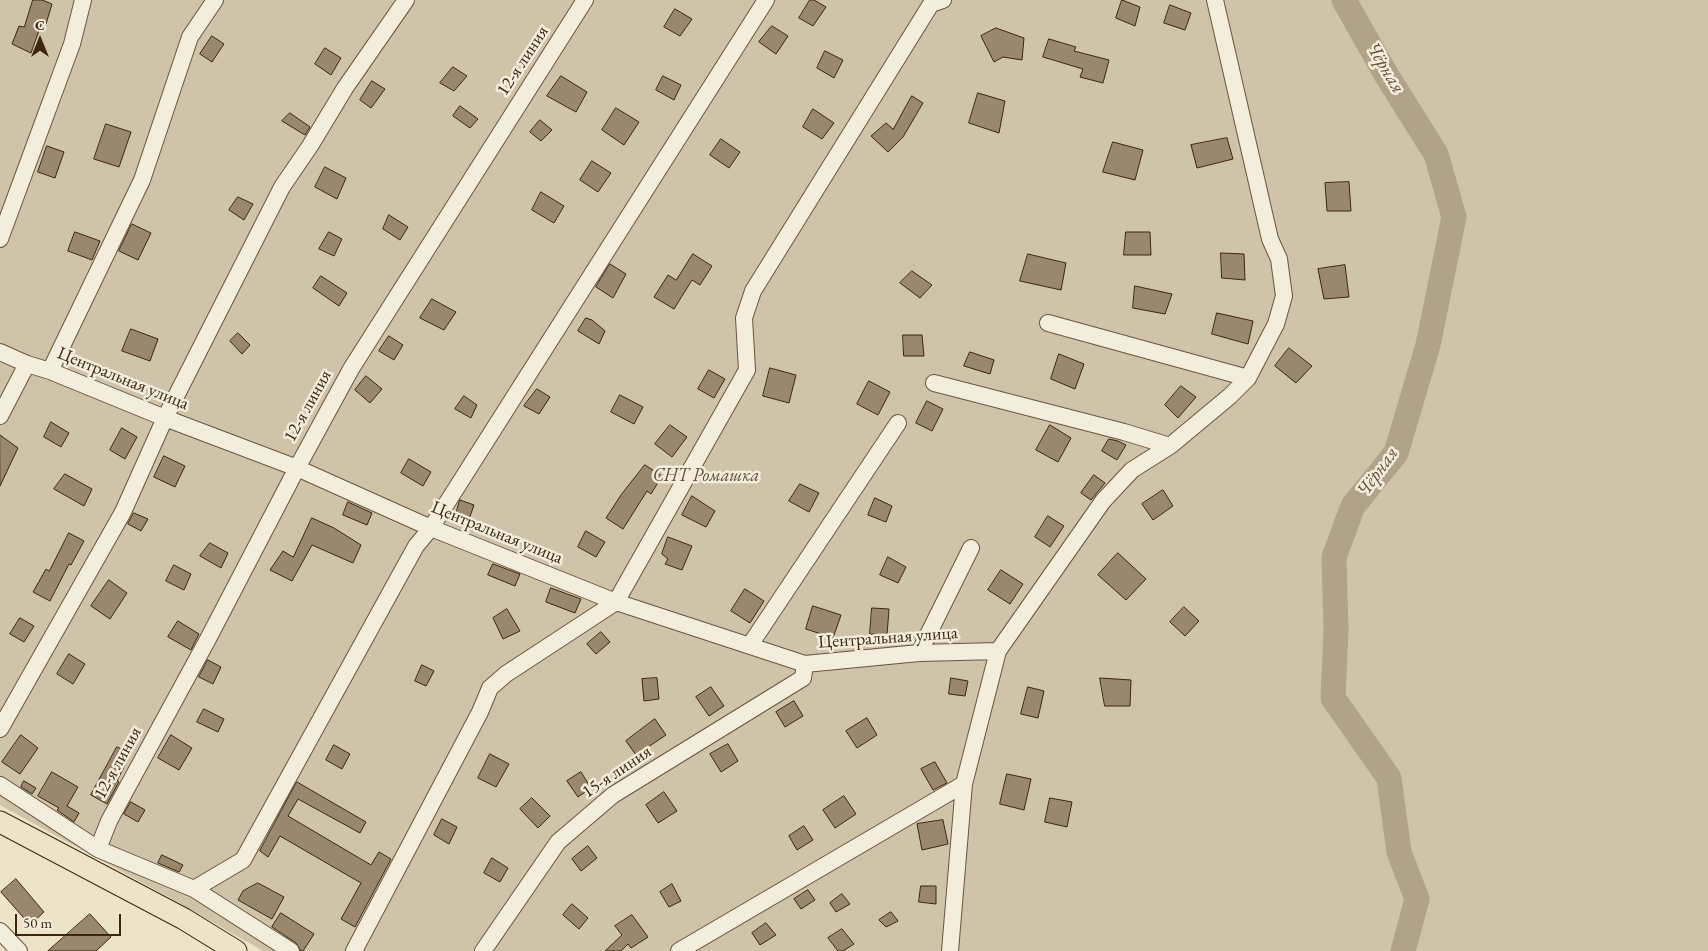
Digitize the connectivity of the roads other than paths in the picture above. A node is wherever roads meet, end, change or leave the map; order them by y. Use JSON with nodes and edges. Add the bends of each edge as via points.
{"nodes":[{"id":1,"x":83,"y":0,"type":"edge"},
{"id":2,"x":215,"y":0,"type":"edge"},
{"id":3,"x":406,"y":0,"type":"edge"},
{"id":4,"x":585,"y":0,"type":"edge"},
{"id":5,"x":766,"y":0,"type":"edge"},
{"id":6,"x":943,"y":0,"type":"edge"},
{"id":7,"x":1215,"y":0,"type":"edge"},
{"id":8,"x":0,"y":239,"type":"edge"},
{"id":9,"x":1048,"y":323,"type":"dead end"},
{"id":10,"x":0,"y":352,"type":"edge"},
{"id":11,"x":27,"y":364,"type":"junction"},
{"id":12,"x":50,"y":371,"type":"junction"},
{"id":13,"x":1248,"y":378,"type":"junction"},
{"id":14,"x":934,"y":382,"type":"dead end"},
{"id":15,"x":0,"y":416,"type":"edge"},
{"id":16,"x":165,"y":418,"type":"junction"},
{"id":17,"x":898,"y":423,"type":"dead end"},
{"id":18,"x":1170,"y":446,"type":"junction"},
{"id":19,"x":297,"y":468,"type":"junction"},
{"id":20,"x":431,"y":528,"type":"junction"},
{"id":21,"x":971,"y":548,"type":"dead end"},
{"id":22,"x":616,"y":602,"type":"junction"},
{"id":23,"x":750,"y":645,"type":"junction"},
{"id":24,"x":998,"y":651,"type":"junction"},
{"id":25,"x":920,"y":653,"type":"junction"},
{"id":26,"x":805,"y":664,"type":"junction"},
{"id":27,"x":5,"y":708,"type":"edge"},
{"id":28,"x":0,"y":729,"type":"edge"},
{"id":29,"x":964,"y":784,"type":"junction"},
{"id":30,"x":0,"y":786,"type":"edge"},
{"id":31,"x":0,"y":822,"type":"edge"},
{"id":32,"x":98,"y":849,"type":"junction"},
{"id":33,"x":194,"y":889,"type":"junction"},
{"id":34,"x":1,"y":934,"type":"edge"},
{"id":35,"x":946,"y":949,"type":"edge"},
{"id":36,"x":18,"y":951,"type":"edge"},
{"id":37,"x":236,"y":951,"type":"edge"},
{"id":38,"x":291,"y":951,"type":"edge"},
{"id":39,"x":354,"y":951,"type":"edge"},
{"id":40,"x":483,"y":951,"type":"edge"},
{"id":41,"x":679,"y":951,"type":"edge"}],
"edges":[{"from":1,"to":8,"type":"street","via":[[72,44]]},
{"from":2,"to":12,"type":"street","via":[[190,37],[142,180]]},
{"from":3,"to":16,"type":"street","via":[[282,187]]},
{"from":4,"to":19,"type":"street","name":"12-я линия","via":[[351,369]]},
{"from":5,"to":20,"type":"street"},
{"from":6,"to":22,"type":"street","via":[[931,4],[753,291],[744,318],[747,370]]},
{"from":7,"to":13,"type":"street","via":[[1270,239],[1279,259],[1284,296],[1276,324]]},
{"from":9,"to":13,"type":"street"},
{"from":10,"to":11,"type":"street","name":"Центральная улица"},
{"from":11,"to":12,"type":"street","name":"Центральная улица"},
{"from":11,"to":15,"type":"street"},
{"from":12,"to":16,"type":"street","name":"Центральная улица"},
{"from":13,"to":18,"type":"street"},
{"from":14,"to":18,"type":"street"},
{"from":16,"to":19,"type":"street","name":"Центральная улица"},
{"from":16,"to":27,"type":"street","via":[[123,512]]},
{"from":17,"to":23,"type":"street"},
{"from":18,"to":24,"type":"street","via":[[1132,470],[1104,502]]},
{"from":19,"to":20,"type":"street","name":"Центральная улица"},
{"from":19,"to":32,"type":"street","name":"12-я линия","via":[[109,821]]},
{"from":20,"to":22,"type":"street","name":"Центральная улица"},
{"from":20,"to":33,"type":"street","via":[[416,546],[243,860]]},
{"from":21,"to":25,"type":"street"},
{"from":22,"to":23,"type":"street","name":"Центральная улица"},
{"from":22,"to":39,"type":"street","via":[[506,674],[490,688]]},
{"from":23,"to":26,"type":"street","name":"Центральная улица"},
{"from":24,"to":25,"type":"street","name":"Центральная улица"},
{"from":24,"to":29,"type":"street"},
{"from":25,"to":26,"type":"street","name":"Центральная улица"},
{"from":26,"to":40,"type":"street","name":"15-я линия","via":[[803,678],[613,795],[558,842]]},
{"from":27,"to":28,"type":"street"},
{"from":29,"to":35,"type":"street"},
{"from":29,"to":41,"type":"street"},
{"from":30,"to":32,"type":"street"},
{"from":31,"to":37,"type":"main road","via":[[184,919]]},
{"from":32,"to":33,"type":"street"},
{"from":33,"to":38,"type":"street"},
{"from":34,"to":36,"type":"street"}]}
